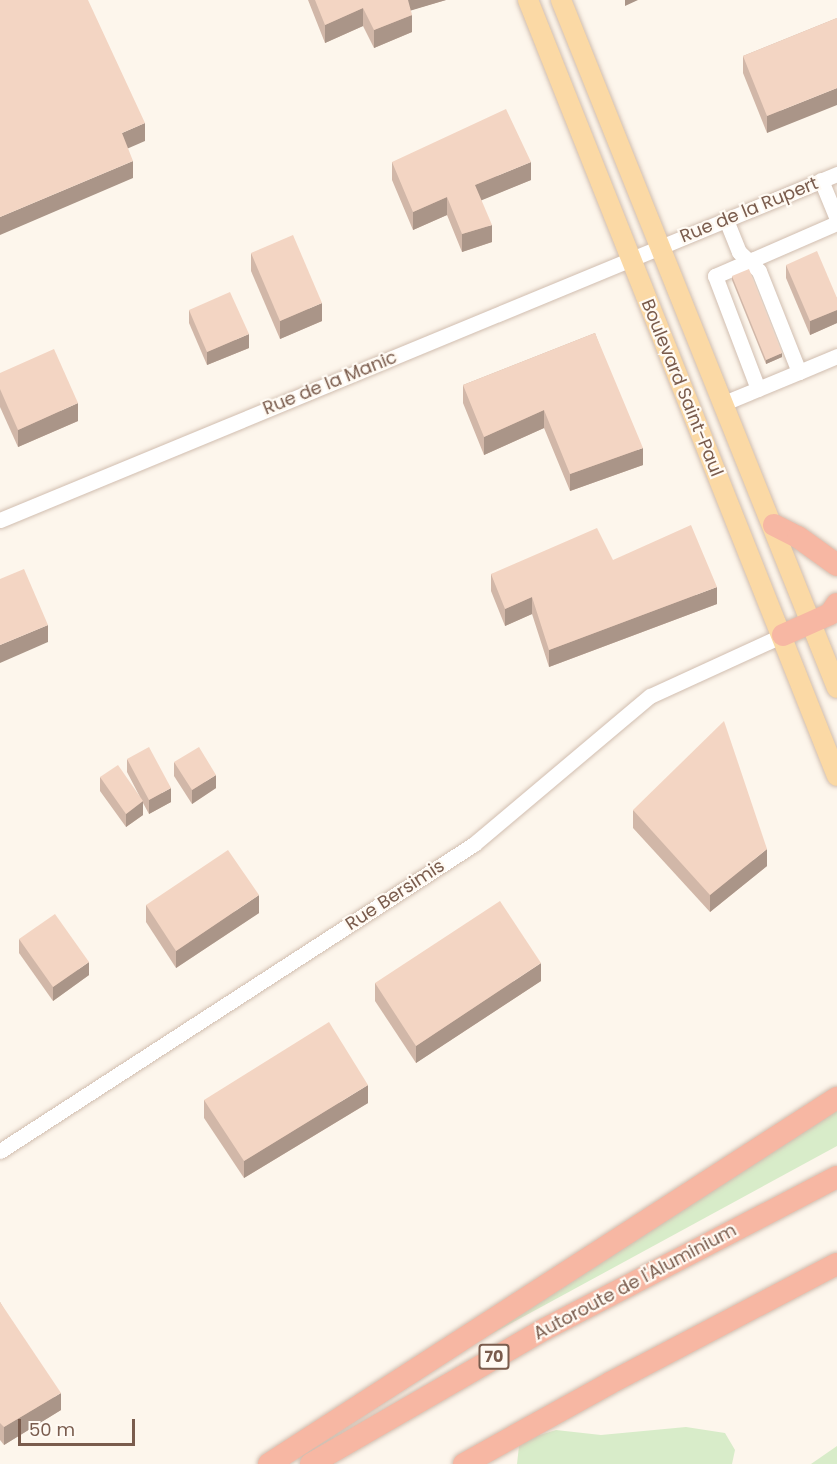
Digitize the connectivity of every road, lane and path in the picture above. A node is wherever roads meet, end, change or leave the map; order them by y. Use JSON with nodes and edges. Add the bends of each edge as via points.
{"nodes":[{"id":1,"x":528,"y":0,"type":"edge"},
{"id":2,"x":561,"y":0,"type":"edge"},
{"id":3,"x":837,"y":174,"type":"edge"},
{"id":4,"x":821,"y":180,"type":"junction"},
{"id":5,"x":726,"y":219,"type":"junction"},
{"id":6,"x":837,"y":221,"type":"edge"},
{"id":7,"x":661,"y":246,"type":"junction"},
{"id":8,"x":630,"y":258,"type":"junction"},
{"id":9,"x":748,"y":261,"type":"junction"},
{"id":10,"x":773,"y":302,"type":"junction"},
{"id":11,"x":744,"y":315,"type":"junction"},
{"id":12,"x":837,"y":356,"type":"edge"},
{"id":13,"x":799,"y":372,"type":"junction"},
{"id":14,"x":759,"y":389,"type":"junction"},
{"id":15,"x":724,"y":403,"type":"junction"},
{"id":16,"x":0,"y":520,"type":"edge"},
{"id":17,"x":774,"y":525,"type":"junction"},
{"id":18,"x":837,"y":565,"type":"edge"},
{"id":19,"x":829,"y":614,"type":"edge"},
{"id":20,"x":783,"y":635,"type":"junction"},
{"id":21,"x":837,"y":688,"type":"edge"},
{"id":22,"x":837,"y":776,"type":"edge"},
{"id":23,"x":837,"y":1098,"type":"edge"},
{"id":24,"x":0,"y":1151,"type":"edge"},
{"id":25,"x":837,"y":1177,"type":"edge"},
{"id":26,"x":837,"y":1264,"type":"edge"},
{"id":27,"x":269,"y":1464,"type":"edge"},
{"id":28,"x":311,"y":1464,"type":"edge"},
{"id":29,"x":464,"y":1464,"type":"edge"}],
"edges":[{"from":1,"to":8,"type":"main road","name":"Boulevard Saint-Paul"},
{"from":2,"to":7,"type":"main road","name":"Boulevard Saint-Paul"},
{"from":3,"to":4,"type":"street","name":"Rue de la Rupert"},
{"from":4,"to":5,"type":"street","name":"Rue de la Rupert"},
{"from":4,"to":6,"type":"street"},
{"from":5,"to":7,"type":"street","name":"Rue de la Rupert"},
{"from":5,"to":9,"type":"street","via":[[739,252]]},
{"from":6,"to":9,"type":"street"},
{"from":7,"to":8,"type":"street","name":"Rue de la Manic"},
{"from":7,"to":15,"type":"main road","name":"Boulevard Saint-Paul"},
{"from":8,"to":16,"type":"street","name":"Rue de la Manic"},
{"from":8,"to":20,"type":"main road","name":"Boulevard Saint-Paul"},
{"from":9,"to":10,"type":"street","via":[[759,271]]},
{"from":9,"to":11,"type":"street","via":[[715,276]]},
{"from":10,"to":11,"type":"street"},
{"from":10,"to":13,"type":"street"},
{"from":11,"to":14,"type":"street"},
{"from":12,"to":13,"type":"street"},
{"from":13,"to":14,"type":"street"},
{"from":14,"to":15,"type":"street"},
{"from":15,"to":17,"type":"main road","name":"Boulevard Saint-Paul"},
{"from":17,"to":18,"type":"highway"},
{"from":17,"to":19,"type":"main road","name":"Boulevard Saint-Paul"},
{"from":19,"to":20,"type":"highway"},
{"from":19,"to":21,"type":"main road","name":"Boulevard Saint-Paul"},
{"from":20,"to":22,"type":"main road","name":"Boulevard Saint-Paul"},
{"from":20,"to":24,"type":"street","name":"Rue Bersimis","via":[[650,696],[474,844]]},
{"from":23,"to":27,"type":"highway"},
{"from":25,"to":28,"type":"highway","name":"Autoroute de l'Aluminium","number":"70","via":[[555,1323]]},
{"from":26,"to":29,"type":"highway"}]}
